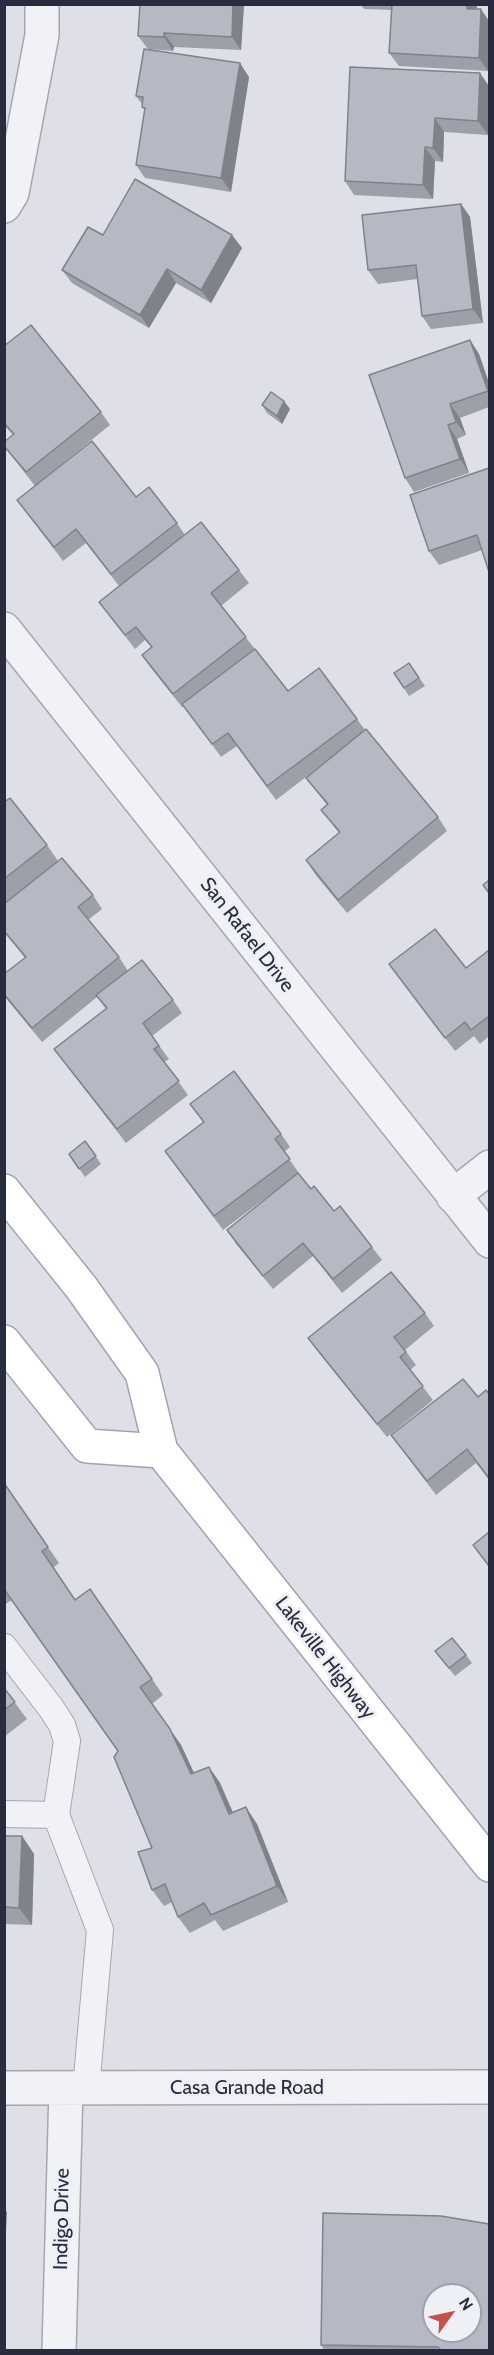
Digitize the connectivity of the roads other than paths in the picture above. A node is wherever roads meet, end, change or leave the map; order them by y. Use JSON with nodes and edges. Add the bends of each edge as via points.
{"nodes":[{"id":1,"x":42,"y":4,"type":"edge"},
{"id":2,"x":4,"y":206,"type":"edge"},
{"id":3,"x":4,"y":629,"type":"edge"},
{"id":4,"x":489,"y":1167,"type":"edge"},
{"id":5,"x":4,"y":1191,"type":"edge"},
{"id":6,"x":453,"y":1196,"type":"junction"},
{"id":7,"x":489,"y":1241,"type":"edge"},
{"id":8,"x":4,"y":1342,"type":"edge"},
{"id":9,"x":161,"y":1451,"type":"junction"},
{"id":10,"x":4,"y":1647,"type":"edge"},
{"id":11,"x":4,"y":1814,"type":"edge"},
{"id":12,"x":56,"y":1815,"type":"junction"},
{"id":13,"x":489,"y":1865,"type":"edge"},
{"id":14,"x":489,"y":2087,"type":"edge"},
{"id":15,"x":4,"y":2088,"type":"edge"},
{"id":16,"x":76,"y":2088,"type":"junction"},
{"id":17,"x":59,"y":2350,"type":"edge"}],
"edges":[{"from":1,"to":2,"type":"street","via":[[38,57],[12,193]]},
{"from":3,"to":6,"type":"street","name":"San Rafael Drive"},
{"from":4,"to":6,"type":"street"},
{"from":5,"to":9,"type":"main road","name":"Lakeville Highway","via":[[81,1287],[142,1373]]},
{"from":6,"to":7,"type":"street","name":"San Rafael Drive"},
{"from":8,"to":9,"type":"main road","via":[[87,1446]]},
{"from":9,"to":13,"type":"main road","name":"Lakeville Highway"},
{"from":10,"to":12,"type":"lane","via":[[51,1708],[65,1734]]},
{"from":11,"to":12,"type":"lane"},
{"from":12,"to":16,"type":"lane","via":[[100,1930]]},
{"from":14,"to":16,"type":"street","name":"Casa Grande Road"},
{"from":15,"to":16,"type":"street","name":"Casa Grande Road"},
{"from":16,"to":17,"type":"street","name":"Indigo Drive"}]}
